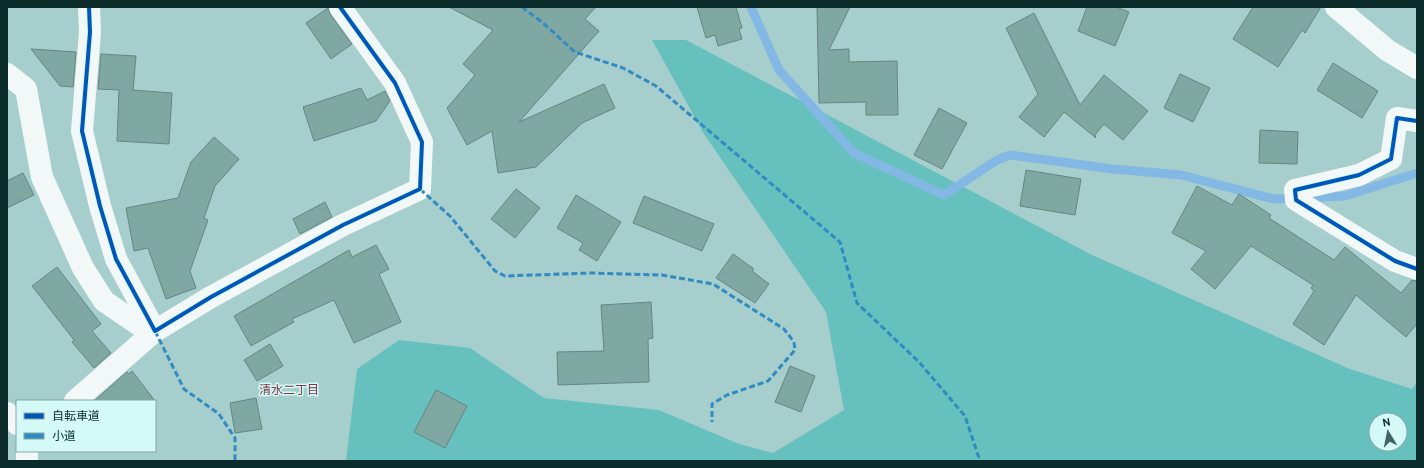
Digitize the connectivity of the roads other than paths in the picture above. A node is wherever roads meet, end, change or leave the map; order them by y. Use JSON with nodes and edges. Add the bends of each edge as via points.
{"nodes":[{"id":1,"x":89,"y":7,"type":"edge"},
{"id":2,"x":340,"y":7,"type":"edge"},
{"id":3,"x":1336,"y":7,"type":"edge"},
{"id":4,"x":1417,"y":68,"type":"edge"},
{"id":5,"x":7,"y":74,"type":"edge"},
{"id":6,"x":1417,"y":121,"type":"edge"},
{"id":7,"x":1417,"y":269,"type":"edge"},
{"id":8,"x":155,"y":331,"type":"junction"},
{"id":9,"x":76,"y":400,"type":"edge"},
{"id":10,"x":7,"y":413,"type":"edge"},
{"id":11,"x":16,"y":423,"type":"edge"}],
"edges":[{"from":1,"to":8,"type":"street","via":[[90,32],[82,131],[116,259]]},
{"from":2,"to":8,"type":"street","via":[[395,83],[422,142],[420,189],[343,225],[211,297]]},
{"from":3,"to":4,"type":"street","via":[[1387,50]]},
{"from":5,"to":8,"type":"street","via":[[26,89],[42,177],[83,268],[104,301],[139,325]]},
{"from":6,"to":7,"type":"street","via":[[1397,118],[1391,159],[1359,175],[1295,190],[1296,200],[1395,261]]},
{"from":8,"to":9,"type":"street"},
{"from":10,"to":11,"type":"street"}]}
